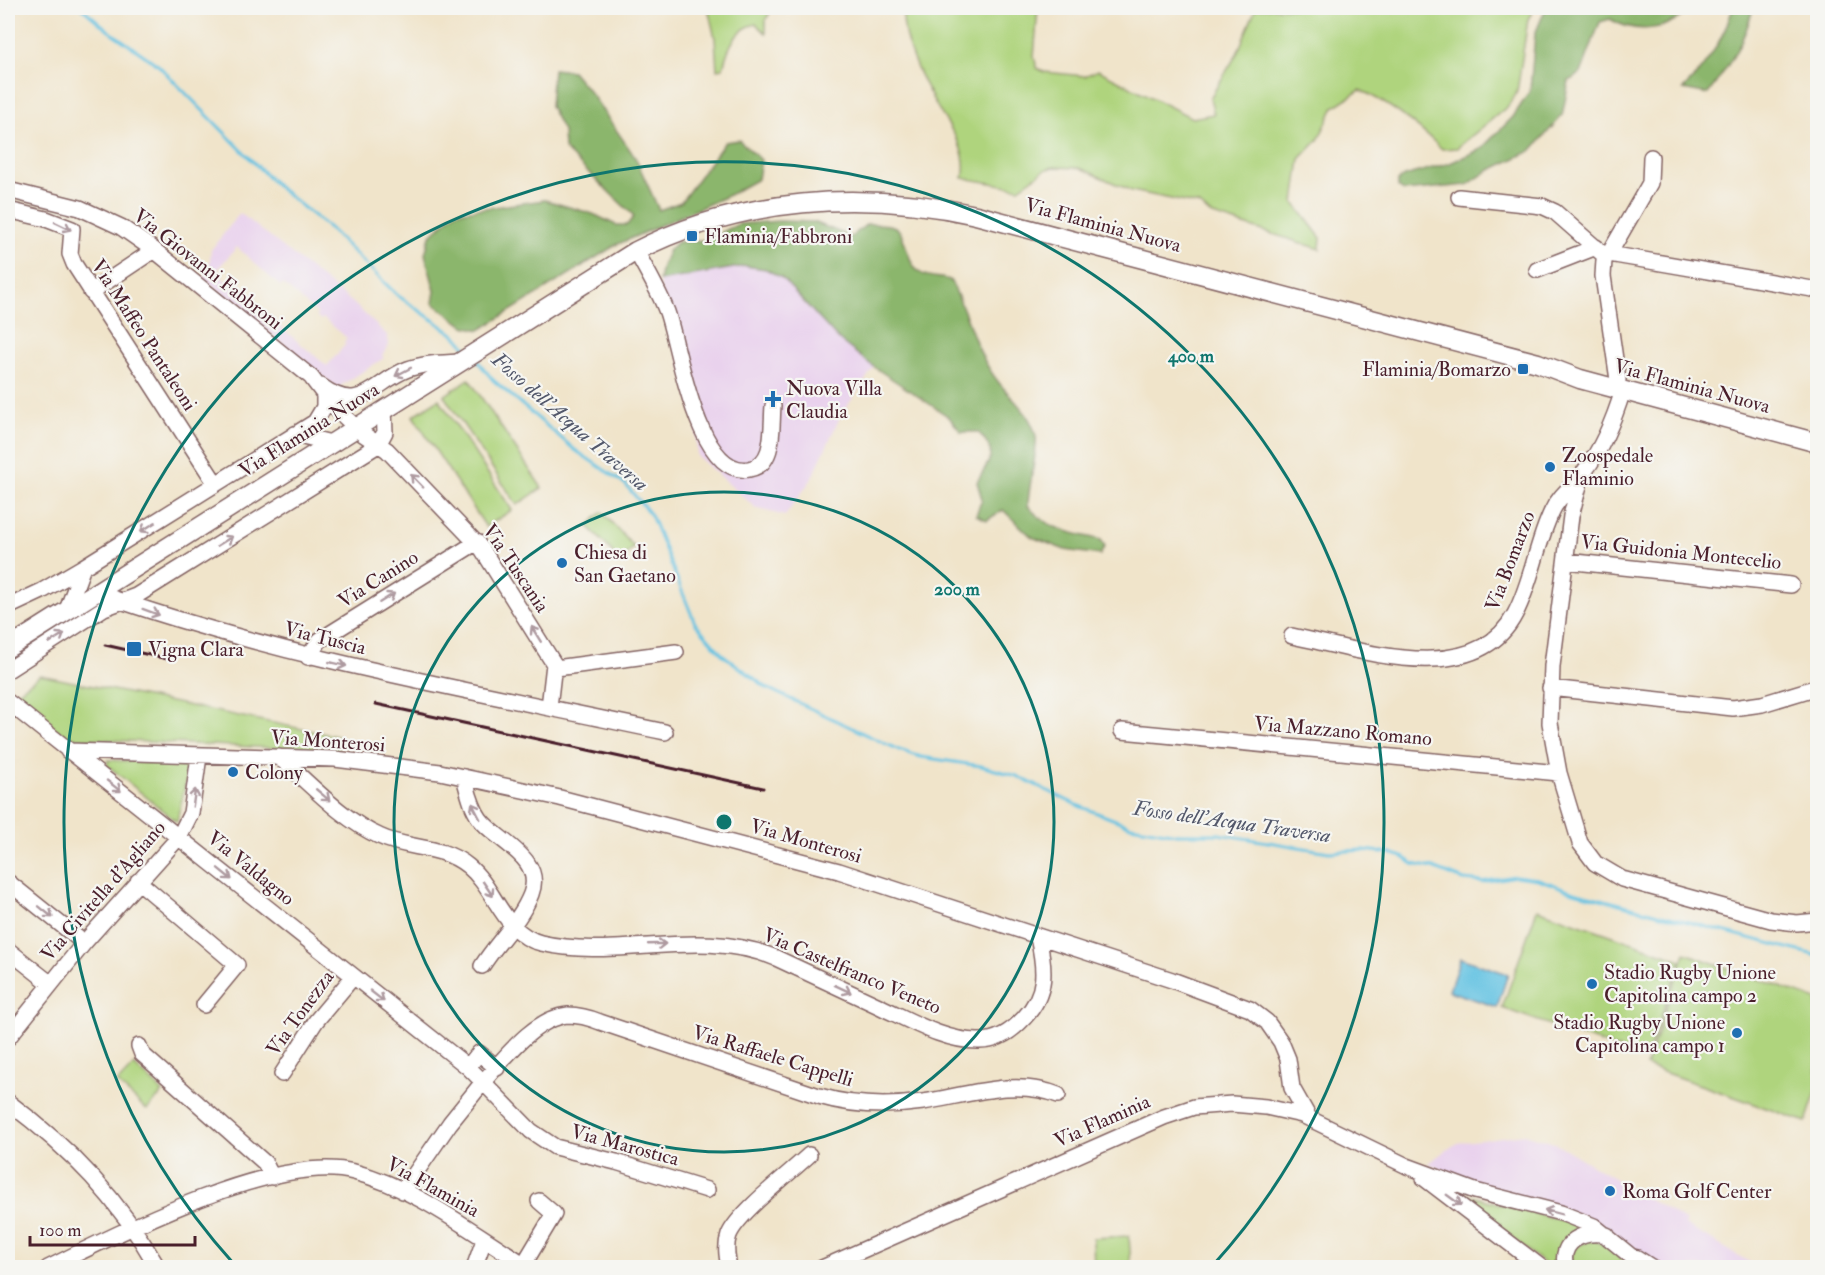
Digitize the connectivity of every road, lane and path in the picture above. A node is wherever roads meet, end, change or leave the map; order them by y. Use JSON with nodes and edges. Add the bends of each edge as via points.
{"nodes":[{"id":1,"x":1651,"y":157,"type":"dead end"},
{"id":2,"x":8,"y":190,"type":"edge"},
{"id":3,"x":1459,"y":197,"type":"dead end"},
{"id":4,"x":8,"y":210,"type":"edge"},
{"id":5,"x":154,"y":250,"type":"junction"},
{"id":6,"x":636,"y":251,"type":"junction"},
{"id":7,"x":1603,"y":252,"type":"junction"},
{"id":8,"x":1537,"y":270,"type":"dead end"},
{"id":9,"x":1818,"y":290,"type":"edge"},
{"id":10,"x":91,"y":292,"type":"junction"},
{"id":11,"x":459,"y":362,"type":"junction"},
{"id":12,"x":310,"y":377,"type":"junction"},
{"id":13,"x":1620,"y":385,"type":"junction"},
{"id":14,"x":324,"y":396,"type":"junction"},
{"id":15,"x":773,"y":406,"type":"dead end"},
{"id":16,"x":384,"y":409,"type":"junction"},
{"id":17,"x":356,"y":428,"type":"junction"},
{"id":18,"x":1818,"y":433,"type":"edge"},
{"id":19,"x":295,"y":434,"type":"junction"},
{"id":20,"x":331,"y":443,"type":"junction"},
{"id":21,"x":1818,"y":443,"type":"edge"},
{"id":22,"x":378,"y":445,"type":"junction"},
{"id":23,"x":1582,"y":474,"type":"junction"},
{"id":24,"x":216,"y":484,"type":"junction"},
{"id":25,"x":477,"y":542,"type":"junction"},
{"id":26,"x":1566,"y":561,"type":"junction"},
{"id":27,"x":83,"y":567,"type":"junction"},
{"id":28,"x":1791,"y":585,"type":"dead end"},
{"id":29,"x":95,"y":592,"type":"junction"},
{"id":30,"x":122,"y":601,"type":"junction"},
{"id":31,"x":8,"y":607,"type":"edge"},
{"id":32,"x":67,"y":610,"type":"junction"},
{"id":33,"x":1292,"y":636,"type":"dead end"},
{"id":34,"x":8,"y":648,"type":"edge"},
{"id":35,"x":676,"y":652,"type":"dead end"},
{"id":36,"x":308,"y":657,"type":"junction"},
{"id":37,"x":556,"y":668,"type":"junction"},
{"id":38,"x":8,"y":670,"type":"edge"},
{"id":39,"x":1818,"y":687,"type":"edge"},
{"id":40,"x":1550,"y":688,"type":"junction"},
{"id":41,"x":8,"y":702,"type":"edge"},
{"id":42,"x":549,"y":707,"type":"junction"},
{"id":43,"x":1122,"y":731,"type":"dead end"},
{"id":44,"x":664,"y":732,"type":"dead end"},
{"id":45,"x":68,"y":750,"type":"junction"},
{"id":46,"x":199,"y":756,"type":"junction"},
{"id":47,"x":279,"y":757,"type":"junction"},
{"id":48,"x":1559,"y":773,"type":"junction"},
{"id":49,"x":464,"y":777,"type":"junction"},
{"id":50,"x":179,"y":837,"type":"junction"},
{"id":51,"x":138,"y":881,"type":"junction"},
{"id":52,"x":8,"y":882,"type":"edge"},
{"id":53,"x":1818,"y":921,"type":"edge"},
{"id":54,"x":511,"y":925,"type":"junction"},
{"id":55,"x":1038,"y":937,"type":"junction"},
{"id":56,"x":84,"y":943,"type":"junction"},
{"id":57,"x":8,"y":950,"type":"edge"},
{"id":58,"x":482,"y":966,"type":"dead end"},
{"id":59,"x":352,"y":977,"type":"junction"},
{"id":60,"x":51,"y":984,"type":"junction"},
{"id":61,"x":204,"y":1005,"type":"dead end"},
{"id":62,"x":13,"y":1020,"type":"edge"},
{"id":63,"x":8,"y":1038,"type":"edge"},
{"id":64,"x":139,"y":1046,"type":"dead end"},
{"id":65,"x":468,"y":1067,"type":"junction"},
{"id":66,"x":497,"y":1068,"type":"junction"},
{"id":67,"x":282,"y":1074,"type":"dead end"},
{"id":68,"x":483,"y":1082,"type":"junction"},
{"id":69,"x":1058,"y":1095,"type":"dead end"},
{"id":70,"x":8,"y":1102,"type":"edge"},
{"id":71,"x":1308,"y":1118,"type":"junction"},
{"id":72,"x":809,"y":1155,"type":"dead end"},
{"id":73,"x":1407,"y":1166,"type":"junction"},
{"id":74,"x":272,"y":1177,"type":"junction"},
{"id":75,"x":707,"y":1190,"type":"dead end"},
{"id":76,"x":403,"y":1191,"type":"junction"},
{"id":77,"x":539,"y":1201,"type":"dead end"},
{"id":78,"x":132,"y":1226,"type":"junction"},
{"id":79,"x":1607,"y":1235,"type":"junction"},
{"id":80,"x":484,"y":1240,"type":"junction"},
{"id":81,"x":1644,"y":1265,"type":"edge"},
{"id":82,"x":527,"y":1266,"type":"edge"},
{"id":83,"x":48,"y":1268,"type":"edge"},
{"id":84,"x":158,"y":1268,"type":"edge"},
{"id":85,"x":474,"y":1268,"type":"edge"},
{"id":86,"x":729,"y":1268,"type":"edge"},
{"id":87,"x":822,"y":1268,"type":"edge"},
{"id":88,"x":1542,"y":1268,"type":"edge"},
{"id":89,"x":1566,"y":1268,"type":"edge"}],
"edges":[{"from":1,"to":7,"type":"street","via":[[1650,183]]},
{"from":2,"to":5,"type":"street","name":"Via Giovanni Fabbroni","via":[[102,217]]},
{"from":3,"to":7,"type":"street","via":[[1542,207],[1555,212]]},
{"from":4,"to":10,"type":"street","name":"Via Maffeo Pantaleoni","one_way":true,"via":[[72,229],[71,257]]},
{"from":5,"to":10,"type":"street"},
{"from":5,"to":12,"type":"street","name":"Via Giovanni Fabbroni"},
{"from":6,"to":11,"type":"main road","name":"Via Flaminia Nuova"},
{"from":6,"to":13,"type":"main road","name":"Via Flaminia Nuova","via":[[706,222],[765,208],[841,200],[913,203],[976,215],[1556,368],[1573,369]]},
{"from":6,"to":15,"type":"street","via":[[667,312],[700,428],[718,457],[740,469],[751,469],[761,463],[769,449]]},
{"from":7,"to":8,"type":"street"},
{"from":7,"to":9,"type":"street"},
{"from":7,"to":13,"type":"street","name":"Via Bomarzo","via":[[1603,276]]},
{"from":10,"to":24,"type":"street","name":"Via Maffeo Pantaleoni"},
{"from":11,"to":12,"type":"street","one_way":true,"via":[[407,369],[354,398],[336,395]]},
{"from":11,"to":16,"type":"main road","name":"Via Flaminia Nuova"},
{"from":12,"to":14,"type":"street","name":"Via Giovanni Fabbroni"},
{"from":13,"to":18,"type":"main road","name":"Via Flaminia Nuova"},
{"from":13,"to":21,"type":"main road","name":"Via Flaminia Nuova"},
{"from":13,"to":23,"type":"street","name":"Via Bomarzo","via":[[1609,432]]},
{"from":14,"to":17,"type":"street","name":"Via Giovanni Fabbroni"},
{"from":14,"to":19,"type":"street","name":"Via Flaminia Nuova","via":[[318,420]]},
{"from":16,"to":17,"type":"main road","name":"Via Flaminia Nuova"},
{"from":16,"to":22,"type":"street","via":[[385,432]]},
{"from":17,"to":20,"type":"main road","name":"Via Flaminia Nuova"},
{"from":17,"to":22,"type":"street","name":"Via Tuscania"},
{"from":19,"to":20,"type":"street"},
{"from":19,"to":24,"type":"street","name":"Via Flaminia Nuova"},
{"from":20,"to":29,"type":"main road","name":"Via Flaminia Nuova"},
{"from":25,"to":22,"type":"street","name":"Via Tuscania","one_way":true},
{"from":30,"to":22,"type":"street","one_way":true,"via":[[136,596]]},
{"from":23,"to":26,"type":"street","name":"Via Bomarzo","via":[[1572,509]]},
{"from":23,"to":33,"type":"street","name":"Via Bomarzo","via":[[1554,506],[1516,613],[1505,631],[1489,645],[1466,655],[1435,660]]},
{"from":24,"to":27,"type":"street","name":"Via Flaminia Nuova","one_way":true},
{"from":36,"to":25,"type":"street","name":"Via Canino","one_way":true,"via":[[320,640]]},
{"from":37,"to":25,"type":"street","name":"Via Tuscania","one_way":true},
{"from":26,"to":28,"type":"street","name":"Via Guidonia Montecelio"},
{"from":26,"to":40,"type":"street","name":"Via Bomarzo"},
{"from":27,"to":31,"type":"street","name":"Via Flaminia Nuova"},
{"from":27,"to":32,"type":"street"},
{"from":29,"to":30,"type":"street","name":"Via Tuscia"},
{"from":29,"to":32,"type":"main road","name":"Via Flaminia Nuova"},
{"from":30,"to":36,"type":"street","name":"Via Tuscia","one_way":true,"via":[[158,615]]},
{"from":38,"to":30,"type":"street","one_way":true,"via":[[104,608]]},
{"from":32,"to":34,"type":"main road","name":"Via Flaminia Nuova"},
{"from":35,"to":37,"type":"street"},
{"from":36,"to":42,"type":"street","name":"Via Tuscia","one_way":true},
{"from":37,"to":42,"type":"street"},
{"from":39,"to":40,"type":"street","via":[[1762,704],[1733,708]]},
{"from":40,"to":48,"type":"street","name":"Via Bomarzo","via":[[1550,723]]},
{"from":41,"to":45,"type":"street","name":"Via Valdagno"},
{"from":42,"to":44,"type":"street","name":"Via Tuscia"},
{"from":43,"to":48,"type":"street","name":"Via Mazzano Romano"},
{"from":45,"to":46,"type":"street","name":"Via Monterosi"},
{"from":45,"to":50,"type":"street","name":"Via Valdagno","one_way":true},
{"from":46,"to":47,"type":"street","name":"Via Monterosi"},
{"from":50,"to":46,"type":"street","name":"Via Civitella d'Agliano","one_way":true,"via":[[191,813]]},
{"from":47,"to":49,"type":"street","name":"Via Monterosi","via":[[356,761]]},
{"from":47,"to":54,"type":"street","name":"Via Castelfranco Veneto","one_way":true,"via":[[371,833],[435,849],[465,864],[486,885]]},
{"from":48,"to":53,"type":"street","name":"Via Bomarzo","via":[[1580,843],[1590,859],[1606,872],[1770,920]]},
{"from":54,"to":49,"type":"street","one_way":true,"via":[[530,896],[531,875],[518,852],[478,817]]},
{"from":49,"to":55,"type":"street","name":"Via Monterosi","via":[[839,871]]},
{"from":50,"to":51,"type":"street","name":"Via Civitella d'Agliano"},
{"from":50,"to":59,"type":"street","name":"Via Valdagno","one_way":true},
{"from":51,"to":56,"type":"street","name":"Via Civitella d'Agliano"},
{"from":51,"to":61,"type":"street","via":[[237,965]]},
{"from":52,"to":56,"type":"street","one_way":true},
{"from":54,"to":55,"type":"street","name":"Via Castelfranco Veneto","one_way":true,"via":[[530,940],[549,945],[695,944],[751,950],[929,1028],[979,1041],[1009,1031],[1036,1003],[1044,973]]},
{"from":54,"to":58,"type":"street"},
{"from":55,"to":71,"type":"street","name":"Via Monterosi","via":[[1221,997],[1255,1012],[1272,1027],[1281,1042],[1292,1088]]},
{"from":56,"to":60,"type":"street","name":"Via Civitella d'Agliano"},
{"from":57,"to":60,"type":"street"},
{"from":59,"to":65,"type":"street","name":"Via Valdagno","one_way":true},
{"from":59,"to":67,"type":"street","name":"Via Tonezza","via":[[316,1021]]},
{"from":60,"to":62,"type":"street","name":"Via Civitella d'Agliano"},
{"from":62,"to":63,"type":"street","name":"Via Civitella d'Agliano"},
{"from":64,"to":74,"type":"street","via":[[142,1054],[265,1163]]},
{"from":65,"to":66,"type":"street","via":[[479,1053]]},
{"from":65,"to":68,"type":"street","name":"Via Marostica"},
{"from":66,"to":68,"type":"street","name":"Via Raffaele Cappelli"},
{"from":66,"to":69,"type":"street","name":"Via Raffaele Cappelli","via":[[541,1025],[572,1015],[846,1103],[905,1104],[1024,1086]]},
{"from":68,"to":75,"type":"street","name":"Via Marostica","via":[[531,1131],[555,1147]]},
{"from":68,"to":76,"type":"street"},
{"from":70,"to":78,"type":"street","via":[[69,1151]]},
{"from":71,"to":73,"type":"street","name":"Via Flaminia"},
{"from":71,"to":87,"type":"street","name":"Via Flaminia","via":[[1240,1104],[1182,1110]]},
{"from":72,"to":86,"type":"street","via":[[731,1231],[726,1249]]},
{"from":79,"to":73,"type":"street","name":"Via Flaminia","one_way":true,"via":[[1570,1217],[1475,1191]]},
{"from":73,"to":88,"type":"street","name":"Via Flaminia","one_way":true},
{"from":74,"to":76,"type":"street","name":"Via Flaminia","via":[[300,1170],[340,1169]]},
{"from":74,"to":78,"type":"street","name":"Via Flaminia"},
{"from":76,"to":80,"type":"street","name":"Via Flaminia"},
{"from":77,"to":82,"type":"street","via":[[555,1214]]},
{"from":78,"to":83,"type":"street","name":"Via Flaminia"},
{"from":78,"to":84,"type":"street"},
{"from":79,"to":81,"type":"street","name":"Via Flaminia"},
{"from":79,"to":89,"type":"street","via":[[1586,1234],[1572,1241],[1564,1252]]},
{"from":80,"to":82,"type":"street","name":"Via Flaminia"},
{"from":80,"to":85,"type":"street"}]}
